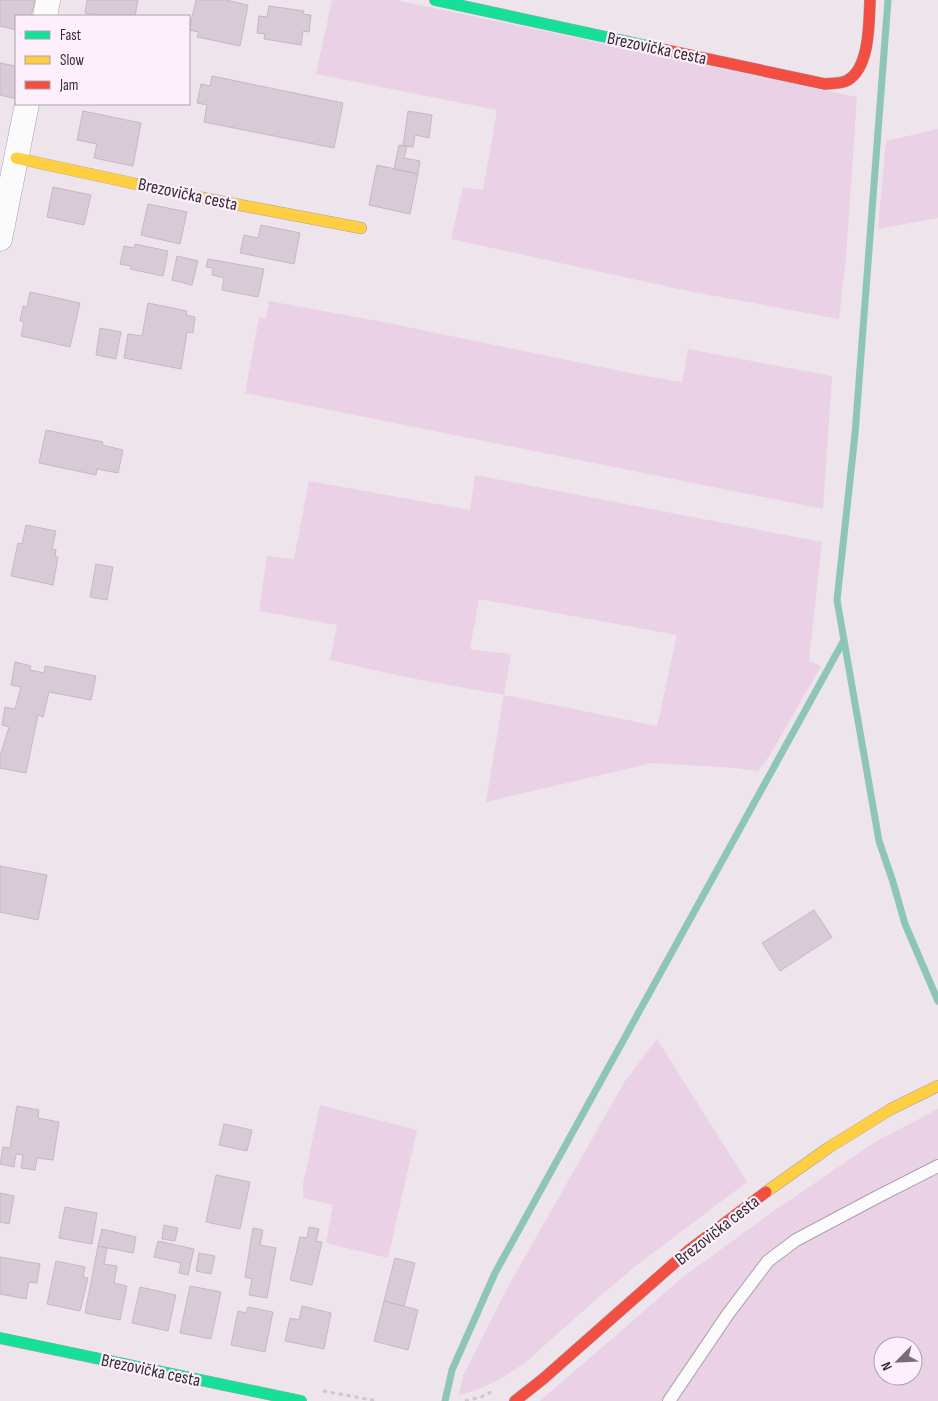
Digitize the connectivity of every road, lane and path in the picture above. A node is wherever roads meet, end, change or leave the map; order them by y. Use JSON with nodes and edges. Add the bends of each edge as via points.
{"nodes":[{"id":1,"x":48,"y":0,"type":"edge"},
{"id":2,"x":435,"y":0,"type":"edge"},
{"id":3,"x":870,"y":0,"type":"edge"},
{"id":4,"x":45,"y":15,"type":"edge"},
{"id":5,"x":27,"y":105,"type":"edge"},
{"id":6,"x":16,"y":158,"type":"junction"},
{"id":7,"x":361,"y":228,"type":"dead end"},
{"id":8,"x":0,"y":239,"type":"edge"},
{"id":9,"x":938,"y":1086,"type":"edge"},
{"id":10,"x":938,"y":1166,"type":"edge"},
{"id":11,"x":0,"y":1338,"type":"edge"},
{"id":12,"x":301,"y":1401,"type":"edge"},
{"id":13,"x":515,"y":1401,"type":"edge"},
{"id":14,"x":669,"y":1401,"type":"edge"}],
"edges":[{"from":1,"to":4,"type":"street"},
{"from":2,"to":3,"type":"street","name":"Brezovička cesta","via":[[825,84],[848,80],[859,71],[865,54]]},
{"from":5,"to":6,"type":"street"},
{"from":6,"to":7,"type":"street","name":"Brezovička cesta"},
{"from":6,"to":8,"type":"street"},
{"from":9,"to":13,"type":"street","name":"Brezovička cesta","via":[[828,1148],[688,1250]]},
{"from":10,"to":14,"type":"lane","via":[[796,1240],[768,1261]]},
{"from":11,"to":12,"type":"street","name":"Brezovička cesta"}]}
